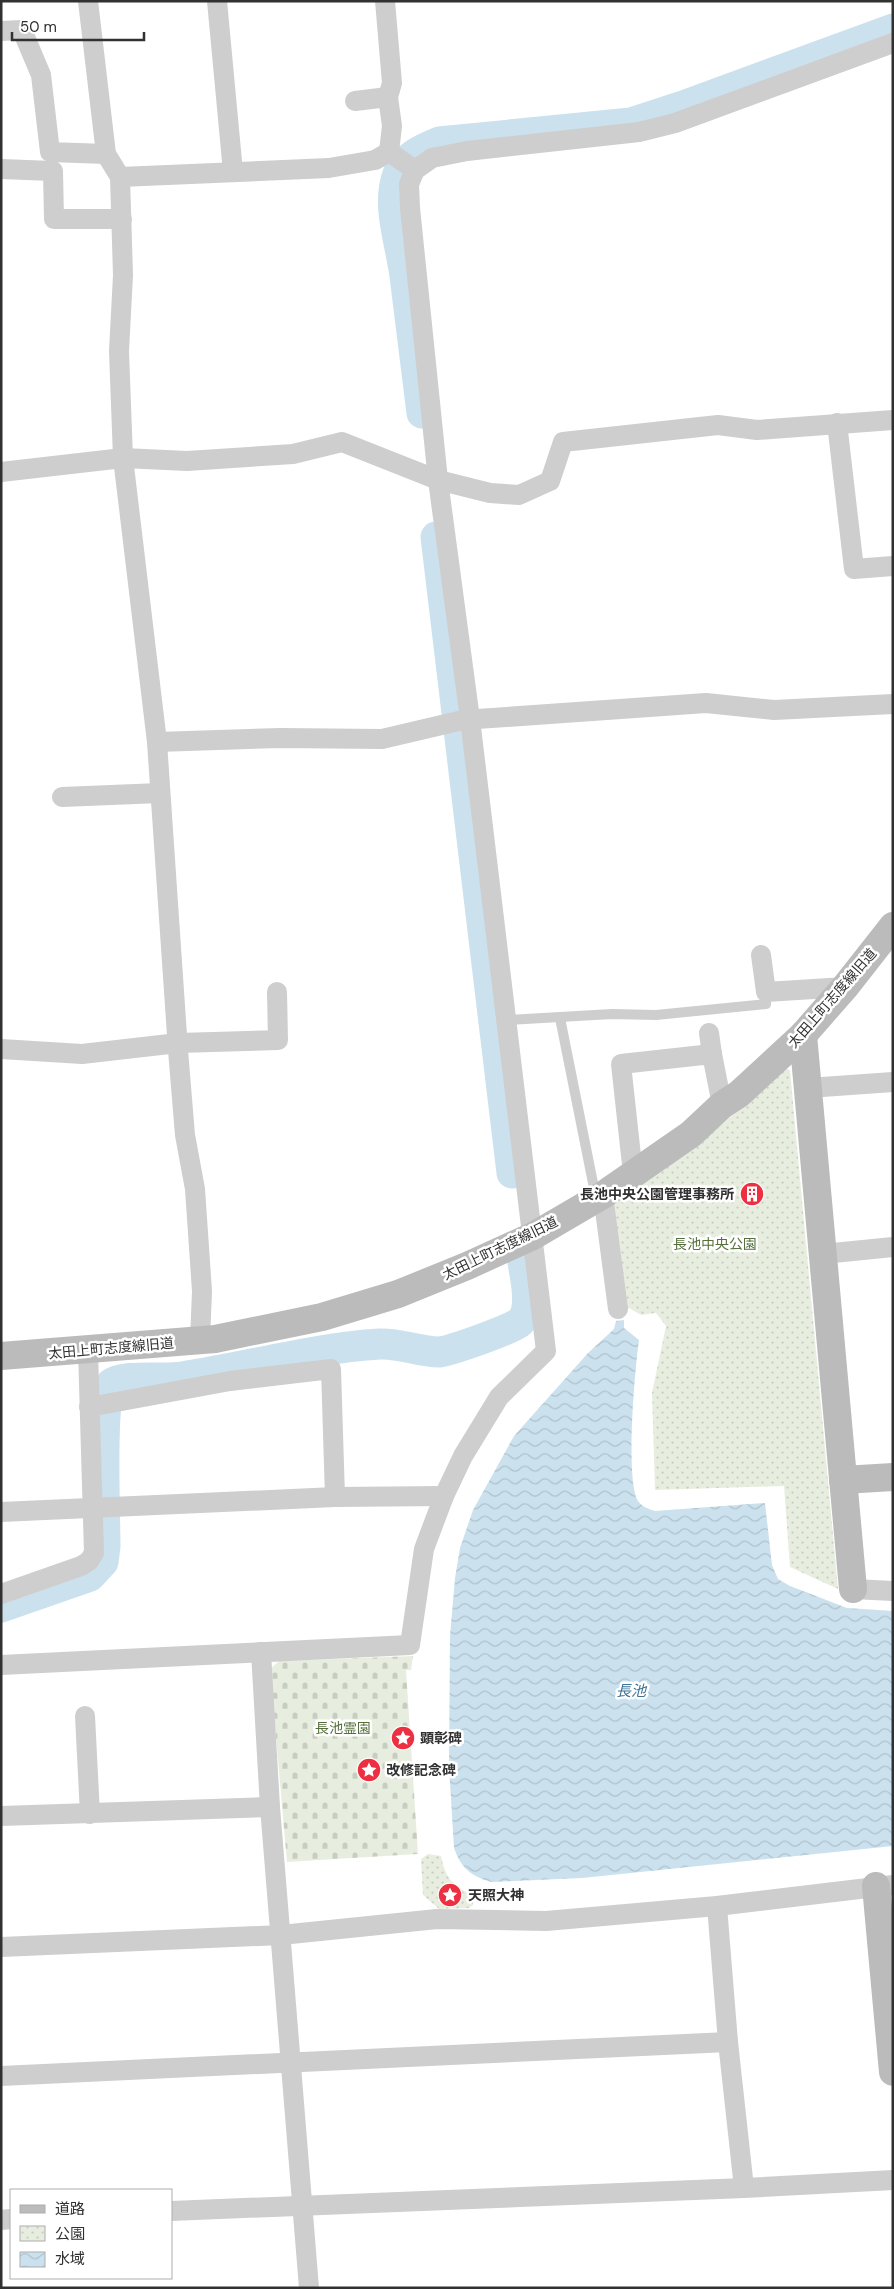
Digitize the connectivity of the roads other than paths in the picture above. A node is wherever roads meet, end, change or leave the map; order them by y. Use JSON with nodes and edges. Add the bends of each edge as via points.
{"nodes":[{"id":1,"x":88,"y":1,"type":"edge"},
{"id":2,"x":217,"y":1,"type":"edge"},
{"id":3,"x":385,"y":1,"type":"edge"},
{"id":4,"x":1,"y":31,"type":"edge"},
{"id":5,"x":893,"y":43,"type":"edge"},
{"id":6,"x":388,"y":97,"type":"junction"},
{"id":7,"x":356,"y":101,"type":"dead end"},
{"id":8,"x":106,"y":154,"type":"junction"},
{"id":9,"x":393,"y":155,"type":"junction"},
{"id":10,"x":1,"y":169,"type":"edge"},
{"id":11,"x":415,"y":170,"type":"junction"},
{"id":12,"x":233,"y":172,"type":"junction"},
{"id":13,"x":120,"y":177,"type":"junction"},
{"id":14,"x":122,"y":219,"type":"junction"},
{"id":15,"x":893,"y":420,"type":"edge"},
{"id":16,"x":837,"y":424,"type":"junction"},
{"id":17,"x":123,"y":458,"type":"junction"},
{"id":18,"x":1,"y":472,"type":"edge"},
{"id":19,"x":438,"y":480,"type":"junction"},
{"id":20,"x":893,"y":566,"type":"edge"},
{"id":21,"x":893,"y":704,"type":"edge"},
{"id":22,"x":461,"y":720,"type":"junction"},
{"id":23,"x":157,"y":742,"type":"junction"},
{"id":24,"x":160,"y":793,"type":"junction"},
{"id":25,"x":62,"y":797,"type":"dead end"},
{"id":26,"x":893,"y":926,"type":"edge"},
{"id":27,"x":762,"y":954,"type":"dead end"},
{"id":28,"x":845,"y":986,"type":"junction"},
{"id":29,"x":277,"y":992,"type":"dead end"},
{"id":30,"x":766,"y":992,"type":"junction"},
{"id":31,"x":560,"y":1018,"type":"junction"},
{"id":32,"x":506,"y":1020,"type":"junction"},
{"id":33,"x":709,"y":1033,"type":"dead end"},
{"id":34,"x":803,"y":1035,"type":"junction"},
{"id":35,"x":178,"y":1043,"type":"junction"},
{"id":36,"x":1,"y":1049,"type":"edge"},
{"id":37,"x":712,"y":1054,"type":"junction"},
{"id":38,"x":893,"y":1082,"type":"edge"},
{"id":39,"x":808,"y":1088,"type":"junction"},
{"id":40,"x":722,"y":1105,"type":"junction"},
{"id":41,"x":634,"y":1174,"type":"junction"},
{"id":42,"x":600,"y":1197,"type":"junction"},
{"id":43,"x":532,"y":1236,"type":"junction"},
{"id":44,"x":893,"y":1247,"type":"edge"},
{"id":45,"x":823,"y":1254,"type":"junction"},
{"id":46,"x":618,"y":1309,"type":"dead end"},
{"id":47,"x":200,"y":1341,"type":"junction"},
{"id":48,"x":88,"y":1350,"type":"junction"},
{"id":49,"x":1,"y":1356,"type":"edge"},
{"id":50,"x":100,"y":1405,"type":"junction"},
{"id":51,"x":893,"y":1477,"type":"edge"},
{"id":52,"x":844,"y":1480,"type":"junction"},
{"id":53,"x":444,"y":1496,"type":"junction"},
{"id":54,"x":335,"y":1497,"type":"junction"},
{"id":55,"x":102,"y":1507,"type":"junction"},
{"id":56,"x":1,"y":1512,"type":"edge"},
{"id":57,"x":853,"y":1589,"type":"joint"},
{"id":58,"x":893,"y":1591,"type":"edge"},
{"id":59,"x":1,"y":1594,"type":"edge"},
{"id":60,"x":261,"y":1652,"type":"junction"},
{"id":61,"x":1,"y":1665,"type":"edge"},
{"id":62,"x":85,"y":1716,"type":"dead end"},
{"id":63,"x":270,"y":1807,"type":"junction"},
{"id":64,"x":90,"y":1814,"type":"junction"},
{"id":65,"x":1,"y":1816,"type":"edge"},
{"id":66,"x":884,"y":1885,"type":"edge"},
{"id":67,"x":717,"y":1906,"type":"junction"},
{"id":68,"x":281,"y":1935,"type":"junction"},
{"id":69,"x":1,"y":1947,"type":"edge"},
{"id":70,"x":728,"y":2042,"type":"junction"},
{"id":71,"x":290,"y":2061,"type":"junction"},
{"id":72,"x":893,"y":2072,"type":"edge"},
{"id":73,"x":1,"y":2076,"type":"edge"},
{"id":74,"x":893,"y":2180,"type":"edge"},
{"id":75,"x":744,"y":2188,"type":"junction"},
{"id":76,"x":303,"y":2204,"type":"junction"},
{"id":77,"x":172,"y":2211,"type":"edge"},
{"id":78,"x":309,"y":2288,"type":"edge"}],
"edges":[{"from":1,"to":8,"type":"street"},
{"from":2,"to":12,"type":"street"},
{"from":3,"to":6,"type":"street","via":[[392,83]]},
{"from":4,"to":8,"type":"street","via":[[22,30],[41,75],[50,152]]},
{"from":5,"to":11,"type":"street","via":[[675,123],[640,132],[468,150],[432,158]]},
{"from":6,"to":7,"type":"street"},
{"from":6,"to":9,"type":"street"},
{"from":8,"to":13,"type":"street"},
{"from":9,"to":11,"type":"street"},
{"from":9,"to":12,"type":"street","via":[[329,168]]},
{"from":10,"to":14,"type":"street","via":[[53,171],[54,219]]},
{"from":11,"to":19,"type":"street","via":[[410,184],[410,208]]},
{"from":12,"to":13,"type":"street"},
{"from":13,"to":14,"type":"street"},
{"from":14,"to":17,"type":"street","via":[[124,275],[119,351]]},
{"from":15,"to":16,"type":"street"},
{"from":16,"to":19,"type":"street","via":[[757,430],[718,425],[563,442],[550,481],[519,495],[490,493]]},
{"from":16,"to":20,"type":"street","via":[[854,569]]},
{"from":17,"to":18,"type":"street"},
{"from":17,"to":19,"type":"street","via":[[187,461],[294,454],[342,442]]},
{"from":17,"to":23,"type":"street"},
{"from":19,"to":22,"type":"street"},
{"from":21,"to":22,"type":"street","via":[[774,710],[706,704]]},
{"from":22,"to":23,"type":"street","via":[[382,739]]},
{"from":22,"to":32,"type":"street"},
{"from":23,"to":24,"type":"street"},
{"from":24,"to":25,"type":"street"},
{"from":24,"to":35,"type":"street"},
{"from":26,"to":28,"type":"street","name":"太田上町志度線旧道"},
{"from":27,"to":30,"type":"street"},
{"from":28,"to":30,"type":"street"},
{"from":28,"to":34,"type":"street","name":"太田上町志度線旧道"},
{"from":29,"to":35,"type":"street","via":[[278,1040]]},
{"from":30,"to":31,"type":"lane","via":[[766,1004],[656,1015]]},
{"from":31,"to":32,"type":"lane"},
{"from":31,"to":42,"type":"lane"},
{"from":32,"to":43,"type":"street"},
{"from":33,"to":37,"type":"street"},
{"from":34,"to":39,"type":"street"},
{"from":34,"to":40,"type":"street","name":"太田上町志度線旧道","via":[[739,1094]]},
{"from":35,"to":36,"type":"street","via":[[82,1054]]},
{"from":35,"to":47,"type":"street","via":[[186,1135],[195,1189],[202,1291]]},
{"from":37,"to":40,"type":"street"},
{"from":37,"to":41,"type":"street","via":[[612,1065]]},
{"from":38,"to":39,"type":"street"},
{"from":39,"to":45,"type":"street"},
{"from":40,"to":41,"type":"street","name":"太田上町志度線旧道","via":[[692,1134]]},
{"from":41,"to":42,"type":"street","name":"太田上町志度線旧道"},
{"from":42,"to":43,"type":"street","name":"太田上町志度線旧道"},
{"from":42,"to":46,"type":"street"},
{"from":43,"to":47,"type":"street","name":"太田上町志度線旧道","via":[[398,1294],[322,1317]]},
{"from":43,"to":53,"type":"street","via":[[546,1351],[499,1397],[463,1456]]},
{"from":44,"to":45,"type":"street"},
{"from":45,"to":52,"type":"street"},
{"from":47,"to":48,"type":"street","name":"太田上町志度線旧道"},
{"from":48,"to":49,"type":"street","name":"太田上町志度線旧道"},
{"from":48,"to":50,"type":"street"},
{"from":50,"to":54,"type":"street","via":[[230,1381],[331,1369]]},
{"from":50,"to":55,"type":"street"},
{"from":51,"to":52,"type":"street"},
{"from":52,"to":57,"type":"street"},
{"from":53,"to":54,"type":"street"},
{"from":53,"to":60,"type":"street","via":[[424,1549],[410,1645]]},
{"from":54,"to":55,"type":"street"},
{"from":55,"to":56,"type":"street"},
{"from":55,"to":59,"type":"street","via":[[94,1553],[89,1561]]},
{"from":57,"to":58,"type":"street"},
{"from":60,"to":61,"type":"street"},
{"from":60,"to":63,"type":"street"},
{"from":62,"to":64,"type":"street"},
{"from":63,"to":64,"type":"street"},
{"from":63,"to":68,"type":"street"},
{"from":64,"to":65,"type":"street"},
{"from":66,"to":67,"type":"street"},
{"from":66,"to":72,"type":"street"},
{"from":67,"to":68,"type":"street","via":[[546,1921],[437,1920]]},
{"from":67,"to":70,"type":"street"},
{"from":68,"to":69,"type":"street"},
{"from":68,"to":71,"type":"street"},
{"from":70,"to":71,"type":"street"},
{"from":70,"to":75,"type":"street"},
{"from":71,"to":73,"type":"street"},
{"from":71,"to":76,"type":"street"},
{"from":74,"to":75,"type":"street"},
{"from":75,"to":76,"type":"street"},
{"from":76,"to":77,"type":"street"},
{"from":76,"to":78,"type":"street"}]}
